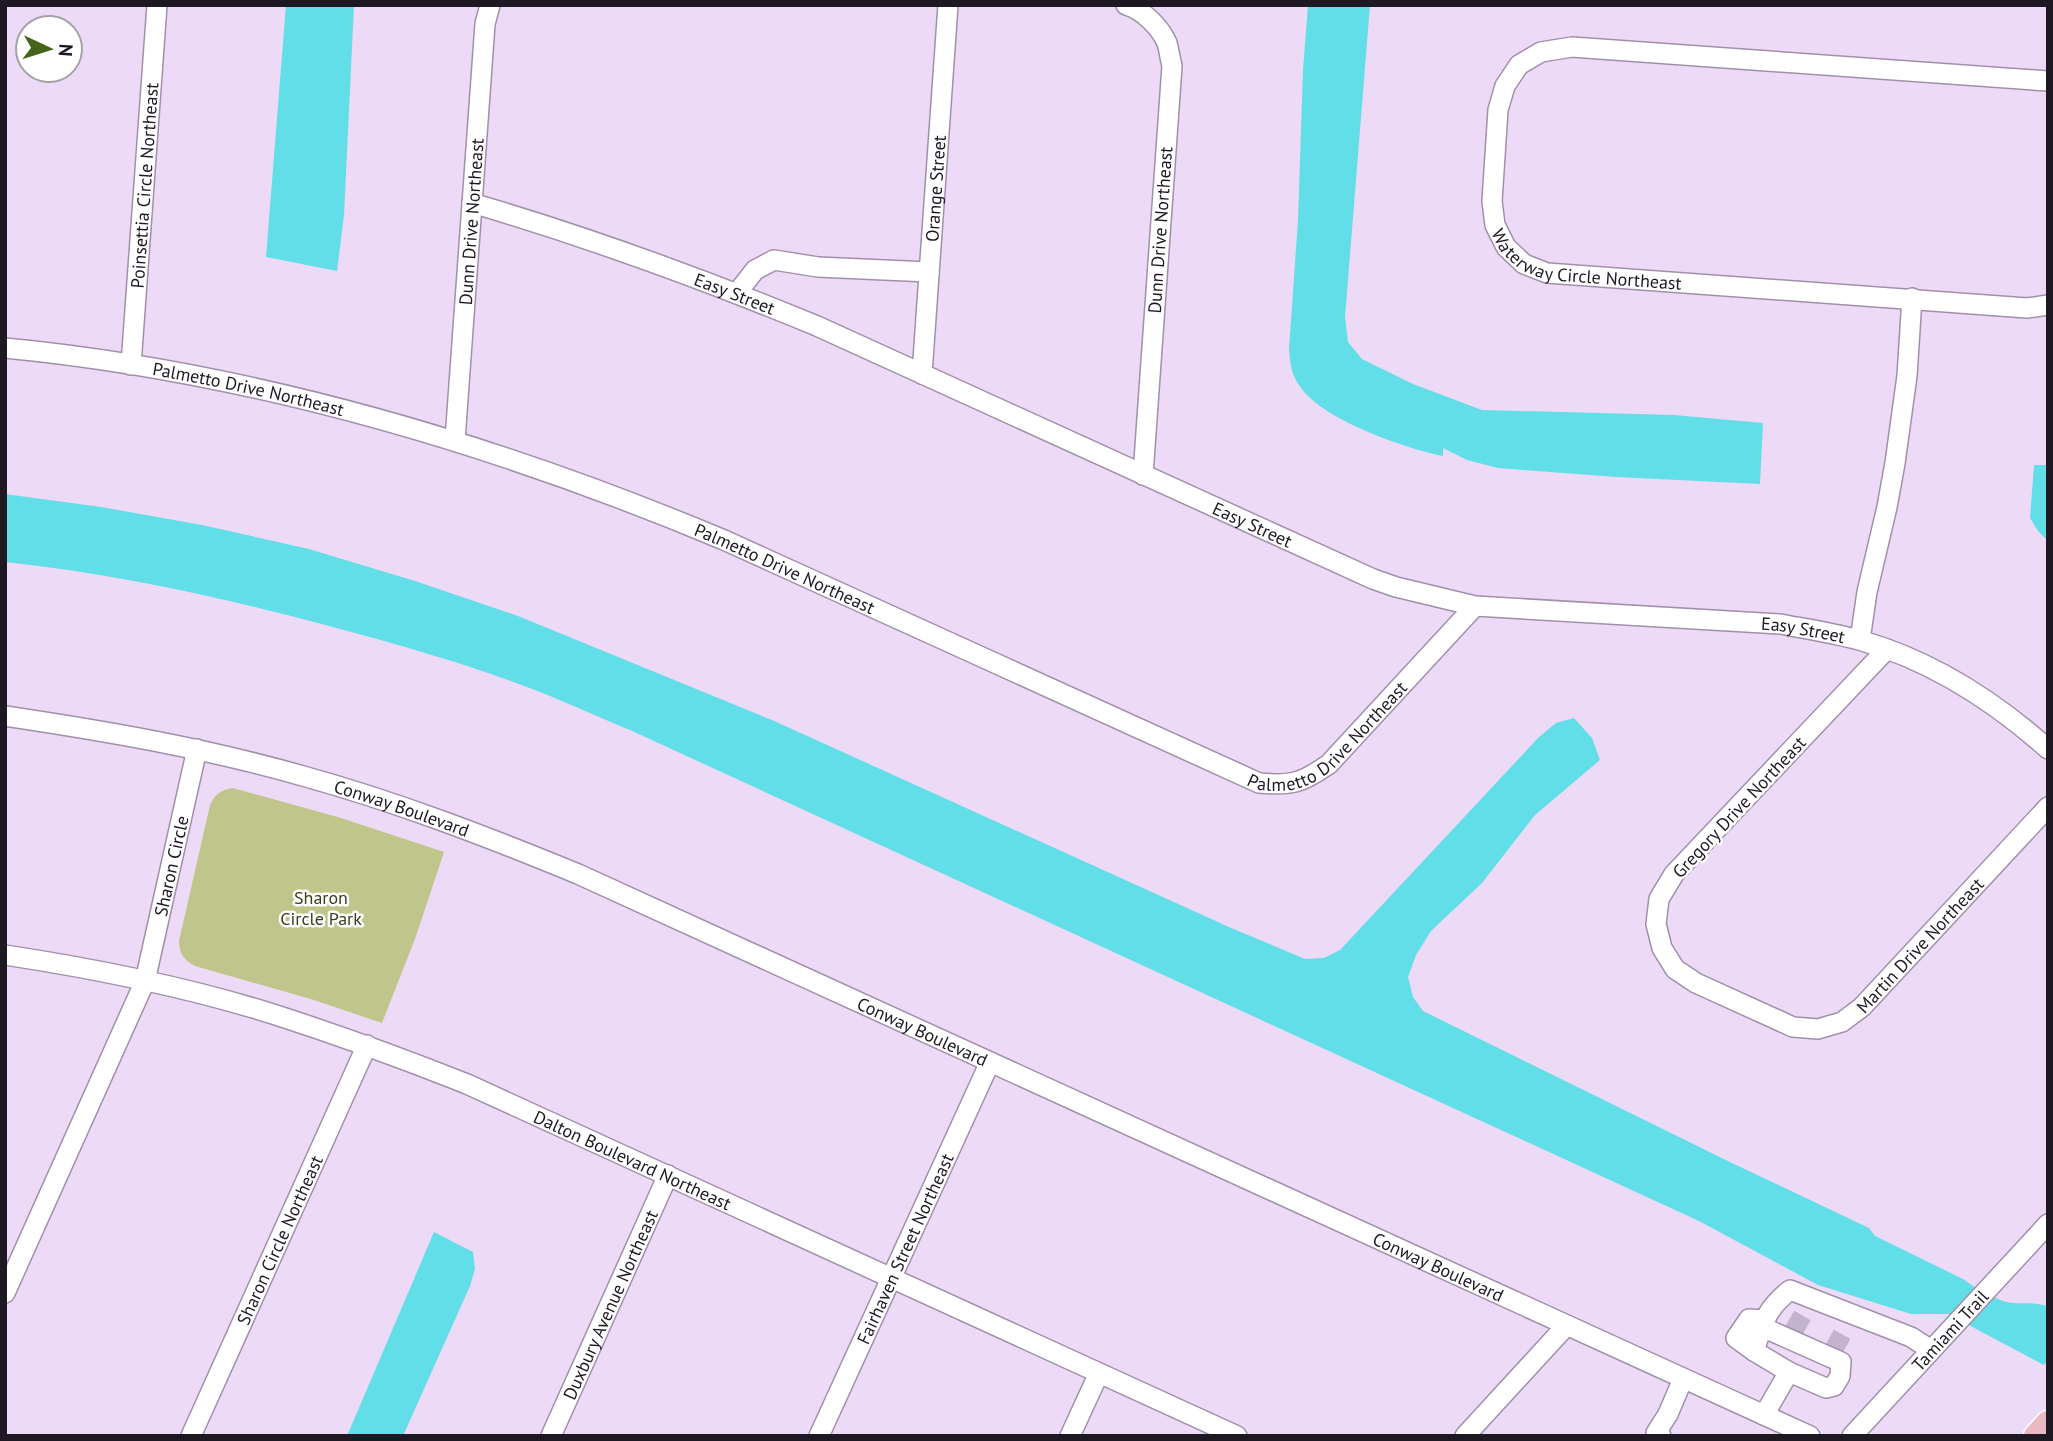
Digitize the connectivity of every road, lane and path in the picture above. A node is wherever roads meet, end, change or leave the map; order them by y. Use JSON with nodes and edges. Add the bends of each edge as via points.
{"nodes":[{"id":1,"x":157,"y":5,"type":"edge"},
{"id":2,"x":490,"y":5,"type":"edge"},
{"id":3,"x":948,"y":5,"type":"edge"},
{"id":4,"x":1126,"y":5,"type":"edge"},
{"id":5,"x":2048,"y":82,"type":"edge"},
{"id":6,"x":472,"y":203,"type":"junction"},
{"id":7,"x":929,"y":272,"type":"junction"},
{"id":8,"x":737,"y":293,"type":"junction"},
{"id":9,"x":1912,"y":298,"type":"junction"},
{"id":10,"x":2048,"y":305,"type":"edge"},
{"id":11,"x":5,"y":348,"type":"edge"},
{"id":12,"x":131,"y":365,"type":"junction"},
{"id":13,"x":922,"y":374,"type":"junction"},
{"id":14,"x":455,"y":440,"type":"junction"},
{"id":15,"x":1143,"y":475,"type":"junction"},
{"id":16,"x":1475,"y":606,"type":"junction"},
{"id":17,"x":1860,"y":640,"type":"junction"},
{"id":18,"x":1887,"y":649,"type":"junction"},
{"id":19,"x":5,"y":716,"type":"edge"},
{"id":20,"x":197,"y":749,"type":"junction"},
{"id":21,"x":2048,"y":749,"type":"edge"},
{"id":22,"x":2048,"y":807,"type":"edge"},
{"id":23,"x":5,"y":955,"type":"edge"},
{"id":24,"x":145,"y":981,"type":"junction"},
{"id":25,"x":1768,"y":1015,"type":"joint"},
{"id":26,"x":367,"y":1045,"type":"junction"},
{"id":27,"x":990,"y":1062,"type":"junction"},
{"id":28,"x":668,"y":1175,"type":"junction"},
{"id":29,"x":2048,"y":1224,"type":"edge"},
{"id":30,"x":891,"y":1278,"type":"junction"},
{"id":31,"x":5,"y":1293,"type":"edge"},
{"id":32,"x":1763,"y":1324,"type":"junction"},
{"id":33,"x":1566,"y":1326,"type":"junction"},
{"id":34,"x":1931,"y":1350,"type":"junction"},
{"id":35,"x":1827,"y":1354,"type":"junction"},
{"id":36,"x":1099,"y":1373,"type":"junction"},
{"id":37,"x":1798,"y":1376,"type":"junction"},
{"id":38,"x":1683,"y":1379,"type":"junction"},
{"id":39,"x":1764,"y":1415,"type":"junction"},
{"id":40,"x":2048,"y":1423,"type":"edge"},
{"id":41,"x":1653,"y":1435,"type":"edge"},
{"id":42,"x":191,"y":1436,"type":"edge"},
{"id":43,"x":551,"y":1436,"type":"edge"},
{"id":44,"x":819,"y":1436,"type":"edge"},
{"id":45,"x":1070,"y":1436,"type":"edge"},
{"id":46,"x":1237,"y":1436,"type":"edge"},
{"id":47,"x":1465,"y":1436,"type":"edge"},
{"id":48,"x":1810,"y":1436,"type":"edge"},
{"id":49,"x":1852,"y":1436,"type":"edge"},
{"id":50,"x":2036,"y":1436,"type":"edge"}],
"edges":[{"from":1,"to":12,"type":"street","name":"Poinsettia Circle Northeast"},
{"from":2,"to":6,"type":"street","name":"Dunn Drive Northeast"},
{"from":3,"to":7,"type":"street","name":"Orange Street"},
{"from":4,"to":15,"type":"street","name":"Dunn Drive Northeast","via":[[1152,21],[1166,41],[1172,66]]},
{"from":5,"to":9,"type":"street","name":"Waterway Circle Northeast","via":[[1572,47],[1541,51],[1519,65],[1505,86],[1498,110],[1492,201],[1495,225],[1506,247],[1524,264],[1547,273]]},
{"from":6,"to":8,"type":"street","name":"Easy Street","via":[[642,257]]},
{"from":6,"to":14,"type":"street","name":"Dunn Drive Northeast"},
{"from":7,"to":8,"type":"street","via":[[818,267],[774,260],[755,270]]},
{"from":7,"to":13,"type":"street","name":"Orange Street"},
{"from":8,"to":13,"type":"street","name":"Easy Street"},
{"from":9,"to":10,"type":"street","name":"Waterway Circle Northeast","via":[[2027,308]]},
{"from":9,"to":17,"type":"street","via":[[1895,463]]},
{"from":11,"to":12,"type":"street","name":"Palmetto Drive Northeast"},
{"from":12,"to":14,"type":"street","name":"Palmetto Drive Northeast","via":[[288,396]]},
{"from":13,"to":15,"type":"street","name":"Easy Street"},
{"from":14,"to":16,"type":"street","name":"Palmetto Drive Northeast","via":[[645,506],[1259,783],[1284,786],[1308,779],[1329,764]]},
{"from":15,"to":16,"type":"street","name":"Easy Street","via":[[1373,579]]},
{"from":16,"to":17,"type":"street","name":"Easy Street","via":[[1780,624]]},
{"from":17,"to":18,"type":"street","name":"Easy Street"},
{"from":18,"to":21,"type":"street","name":"Easy Street","via":[[1963,685],[2005,712]]},
{"from":18,"to":25,"type":"street","name":"Gregory Drive Northeast","via":[[1674,874],[1659,899],[1656,924],[1662,948],[1675,969]]},
{"from":19,"to":20,"type":"street","name":"Conway Boulevard"},
{"from":20,"to":24,"type":"street","name":"Sharon Circle"},
{"from":20,"to":27,"type":"street","name":"Conway Boulevard","via":[[302,775],[476,832]]},
{"from":22,"to":25,"type":"street","name":"Martin Drive Northeast","via":[[1862,1007],[1842,1022],[1818,1029],[1793,1027]]},
{"from":23,"to":24,"type":"street","name":"Dalton Boulevard Northeast"},
{"from":24,"to":26,"type":"street","name":"Dalton Boulevard Northeast","via":[[274,1014]]},
{"from":24,"to":31,"type":"street"},
{"from":26,"to":28,"type":"street","name":"Dalton Boulevard Northeast","via":[[467,1084]]},
{"from":26,"to":42,"type":"street","name":"Sharon Circle Northeast"},
{"from":27,"to":30,"type":"street","name":"Fairhaven Street Northeast"},
{"from":27,"to":33,"type":"street","name":"Conway Boulevard"},
{"from":28,"to":30,"type":"street","name":"Dalton Boulevard Northeast"},
{"from":28,"to":43,"type":"street","name":"Duxbury Avenue Northeast"},
{"from":29,"to":34,"type":"street","name":"Tamiami Trail"},
{"from":30,"to":36,"type":"street","name":"Dalton Boulevard Northeast"},
{"from":30,"to":44,"type":"street","name":"Fairhaven Street Northeast"},
{"from":32,"to":34,"type":"street","via":[[1773,1303],[1790,1290],[1809,1305],[1849,1322],[1911,1338]]},
{"from":32,"to":35,"type":"street"},
{"from":32,"to":37,"type":"street","via":[[1749,1319],[1736,1338]]},
{"from":33,"to":38,"type":"street","name":"Conway Boulevard"},
{"from":33,"to":47,"type":"street"},
{"from":34,"to":49,"type":"street","name":"Tamiami Trail"},
{"from":35,"to":37,"type":"street"},
{"from":35,"to":37,"type":"street","via":[[1841,1362],[1834,1386],[1826,1388]]},
{"from":36,"to":45,"type":"street"},
{"from":36,"to":46,"type":"street","name":"Dalton Boulevard Northeast"},
{"from":37,"to":39,"type":"street"},
{"from":38,"to":39,"type":"street","name":"Conway Boulevard"},
{"from":38,"to":41,"type":"street"},
{"from":39,"to":48,"type":"street","name":"Conway Boulevard"},
{"from":40,"to":50,"type":"main road"}]}
